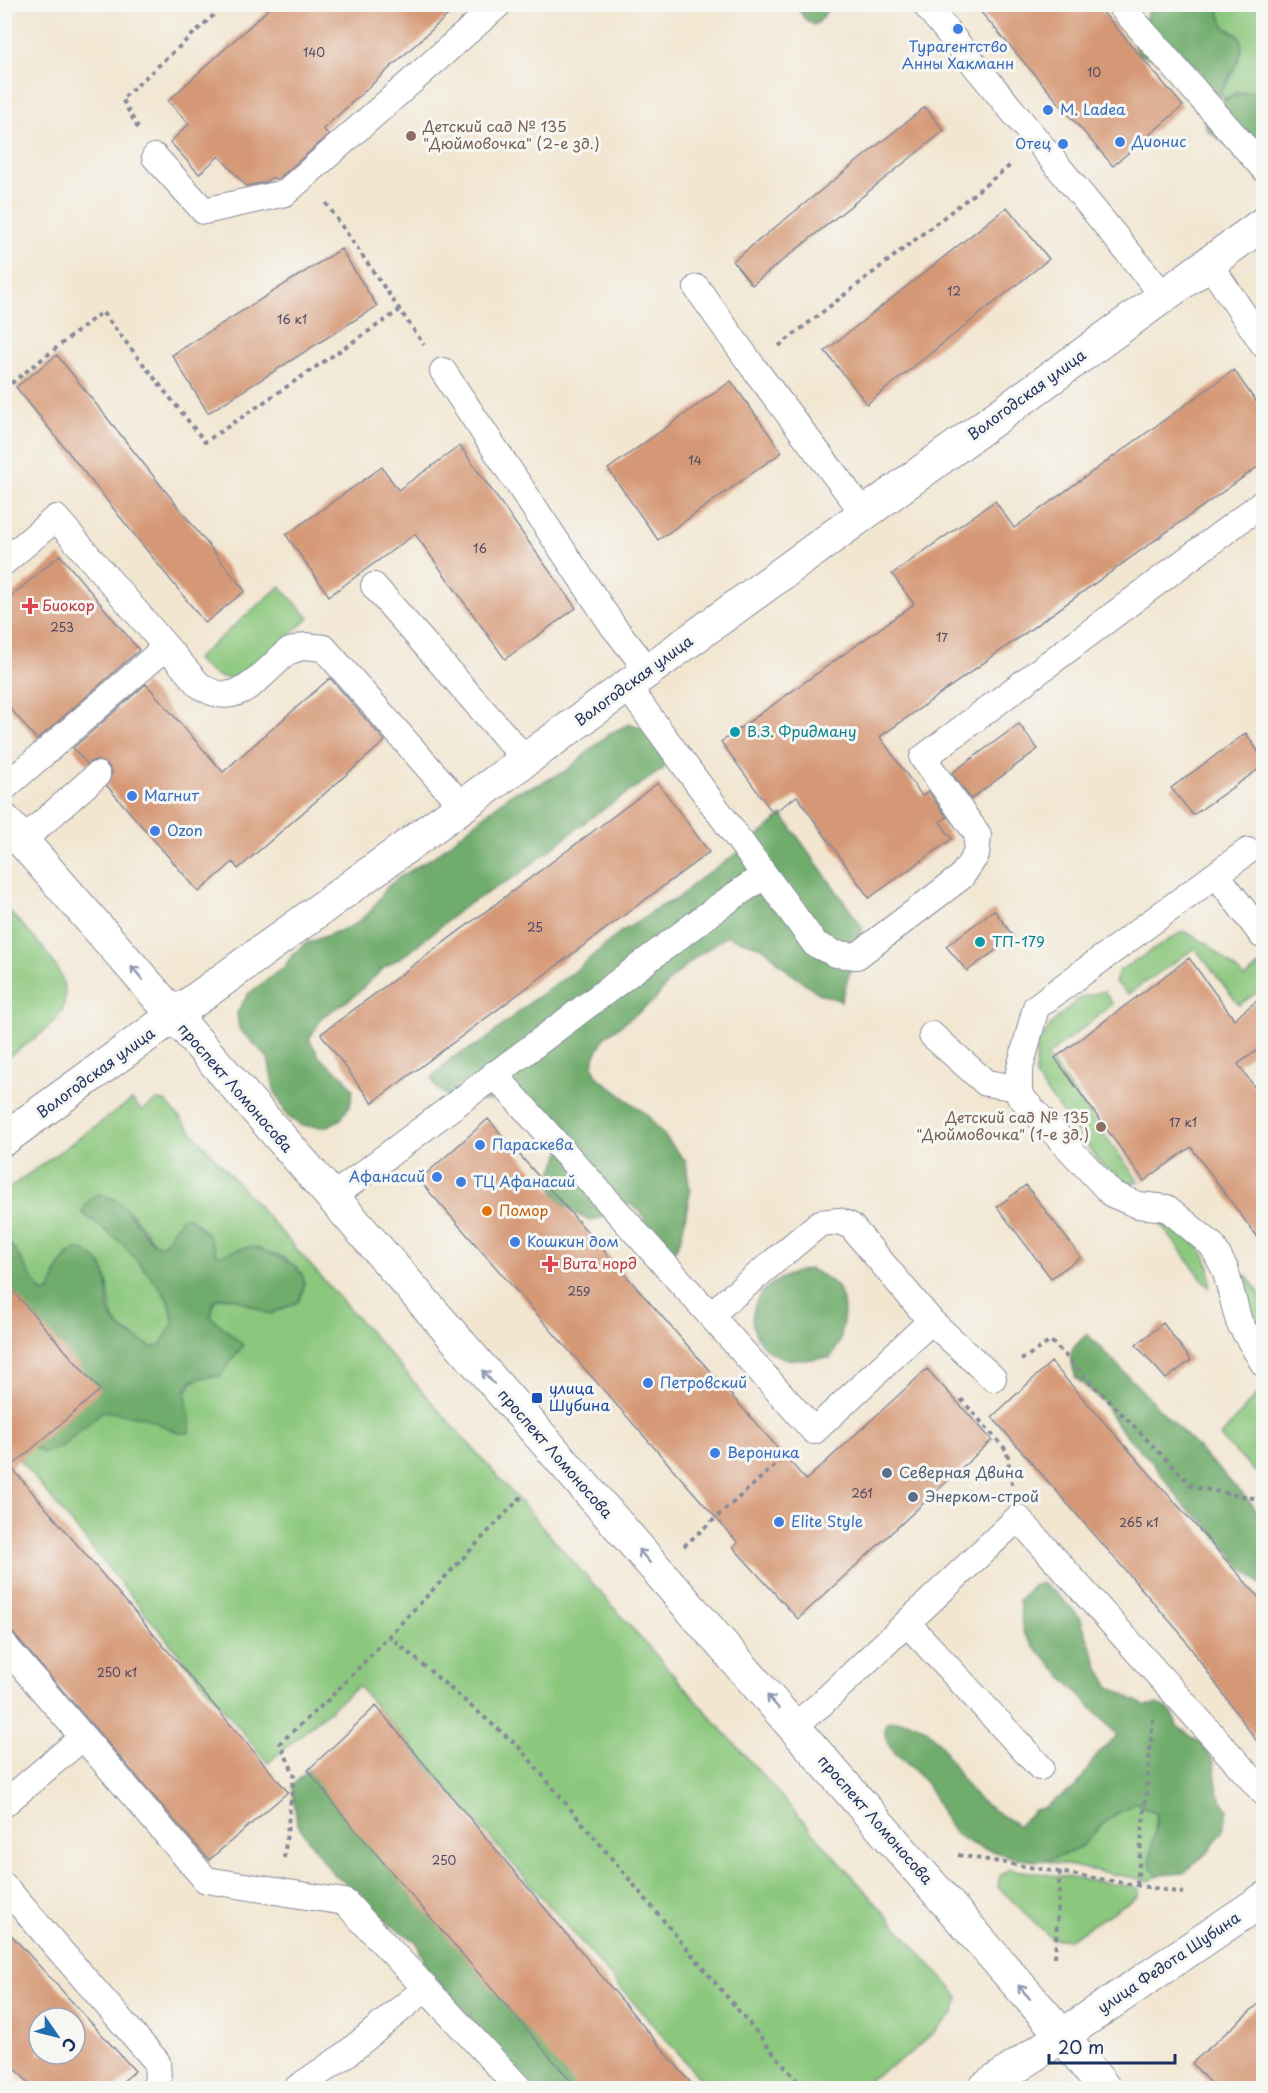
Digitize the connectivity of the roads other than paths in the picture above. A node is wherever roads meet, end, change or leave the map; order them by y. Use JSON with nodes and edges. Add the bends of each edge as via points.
{"nodes":[{"id":1,"x":499,"y":4,"type":"edge"},
{"id":2,"x":926,"y":4,"type":"edge"},
{"id":3,"x":1119,"y":4,"type":"edge"},
{"id":4,"x":155,"y":157,"type":"road end"},
{"id":5,"x":1263,"y":169,"type":"edge"},
{"id":6,"x":1263,"y":223,"type":"edge"},
{"id":7,"x":1208,"y":262,"type":"junction"},
{"id":8,"x":696,"y":288,"type":"dead end"},
{"id":9,"x":1164,"y":296,"type":"junction"},
{"id":10,"x":1263,"y":345,"type":"edge"},
{"id":11,"x":443,"y":371,"type":"road end"},
{"id":12,"x":1263,"y":502,"type":"edge"},
{"id":13,"x":863,"y":512,"type":"junction"},
{"id":14,"x":4,"y":562,"type":"edge"},
{"id":15,"x":374,"y":586,"type":"dead end"},
{"id":16,"x":166,"y":647,"type":"junction"},
{"id":17,"x":638,"y":678,"type":"junction"},
{"id":18,"x":525,"y":759,"type":"junction"},
{"id":19,"x":97,"y":775,"type":"dead end"},
{"id":20,"x":4,"y":788,"type":"edge"},
{"id":21,"x":462,"y":806,"type":"junction"},
{"id":22,"x":13,"y":831,"type":"edge"},
{"id":23,"x":1248,"y":851,"type":"dead end"},
{"id":24,"x":1216,"y":874,"type":"junction"},
{"id":25,"x":763,"y":876,"type":"junction"},
{"id":26,"x":1263,"y":933,"type":"edge"},
{"id":27,"x":174,"y":1018,"type":"junction"},
{"id":28,"x":932,"y":1035,"type":"dead end"},
{"id":29,"x":494,"y":1074,"type":"junction"},
{"id":30,"x":1018,"y":1088,"type":"junction"},
{"id":31,"x":4,"y":1140,"type":"edge"},
{"id":32,"x":331,"y":1198,"type":"junction"},
{"id":33,"x":710,"y":1315,"type":"junction"},
{"id":34,"x":931,"y":1322,"type":"junction"},
{"id":35,"x":1263,"y":1364,"type":"edge"},
{"id":36,"x":993,"y":1378,"type":"road end"},
{"id":37,"x":907,"y":1623,"type":"junction"},
{"id":38,"x":4,"y":1645,"type":"edge"},
{"id":39,"x":794,"y":1726,"type":"junction"},
{"id":40,"x":84,"y":1737,"type":"junction"},
{"id":41,"x":1040,"y":1767,"type":"dead end"},
{"id":42,"x":1263,"y":1793,"type":"edge"},
{"id":43,"x":4,"y":1804,"type":"edge"},
{"id":44,"x":4,"y":1886,"type":"edge"},
{"id":45,"x":1263,"y":1899,"type":"edge"},
{"id":46,"x":426,"y":1988,"type":"junction"},
{"id":47,"x":1063,"y":2037,"type":"junction"},
{"id":48,"x":154,"y":2088,"type":"edge"},
{"id":49,"x":297,"y":2088,"type":"edge"},
{"id":50,"x":519,"y":2088,"type":"edge"},
{"id":51,"x":985,"y":2088,"type":"edge"},
{"id":52,"x":1104,"y":2088,"type":"edge"}],
"edges":[{"from":1,"to":4,"type":"lane","via":[[285,193],[204,211]]},
{"from":2,"to":9,"type":"lane"},
{"from":3,"to":5,"type":"lane"},
{"from":6,"to":7,"type":"street","name":"Вологодская улица"},
{"from":7,"to":9,"type":"street","name":"Вологодская улица"},
{"from":7,"to":10,"type":"lane"},
{"from":8,"to":13,"type":"lane"},
{"from":9,"to":13,"type":"street","name":"Вологодская улица"},
{"from":11,"to":17,"type":"lane","via":[[613,626]]},
{"from":12,"to":25,"type":"lane","via":[[922,758],[978,835],[976,855],[961,877],[857,956],[836,954],[815,944]]},
{"from":13,"to":17,"type":"street","name":"Вологодская улица"},
{"from":14,"to":16,"type":"lane","via":[[56,518]]},
{"from":15,"to":18,"type":"lane"},
{"from":16,"to":20,"type":"lane"},
{"from":16,"to":21,"type":"lane","via":[[198,684],[221,696],[240,693],[287,652],[305,646],[324,648]]},
{"from":17,"to":18,"type":"street","name":"Вологодская улица"},
{"from":17,"to":25,"type":"lane"},
{"from":18,"to":21,"type":"street","name":"Вологодская улица"},
{"from":19,"to":22,"type":"lane"},
{"from":21,"to":27,"type":"street","name":"Вологодская улица"},
{"from":27,"to":22,"type":"street","name":"проспект Ломоносова","one_way":true},
{"from":23,"to":24,"type":"lane"},
{"from":24,"to":26,"type":"lane"},
{"from":24,"to":30,"type":"lane","via":[[1036,1007]]},
{"from":25,"to":29,"type":"lane"},
{"from":27,"to":31,"type":"street","name":"Вологодская улица"},
{"from":27,"to":32,"type":"street","name":"проспект Ломоносова"},
{"from":28,"to":30,"type":"lane","via":[[986,1083]]},
{"from":29,"to":32,"type":"lane"},
{"from":29,"to":33,"type":"lane"},
{"from":30,"to":35,"type":"lane","via":[[1019,1095],[1112,1194],[1138,1205],[1167,1208],[1212,1245],[1225,1269],[1239,1322]]},
{"from":39,"to":32,"type":"street","name":"проспект Ломоносова","one_way":true},
{"from":33,"to":34,"type":"lane","via":[[820,1223],[839,1221],[852,1226]]},
{"from":33,"to":34,"type":"lane","via":[[814,1431]]},
{"from":34,"to":36,"type":"lane"},
{"from":37,"to":39,"type":"lane"},
{"from":37,"to":41,"type":"lane"},
{"from":37,"to":42,"type":"lane","via":[[1018,1518]]},
{"from":38,"to":40,"type":"lane"},
{"from":47,"to":39,"type":"street","name":"проспект Ломоносова","one_way":true},
{"from":40,"to":43,"type":"lane"},
{"from":40,"to":46,"type":"lane","via":[[206,1880],[345,1902]]},
{"from":44,"to":48,"type":"lane","via":[[157,2062],[158,2080]]},
{"from":45,"to":47,"type":"street","name":"улица Федота Шубина"},
{"from":46,"to":49,"type":"lane","via":[[344,2056]]},
{"from":46,"to":50,"type":"lane"},
{"from":47,"to":51,"type":"street","name":"улица Федота Шубина"},
{"from":47,"to":52,"type":"street","name":"проспект Ломоносова"}]}
